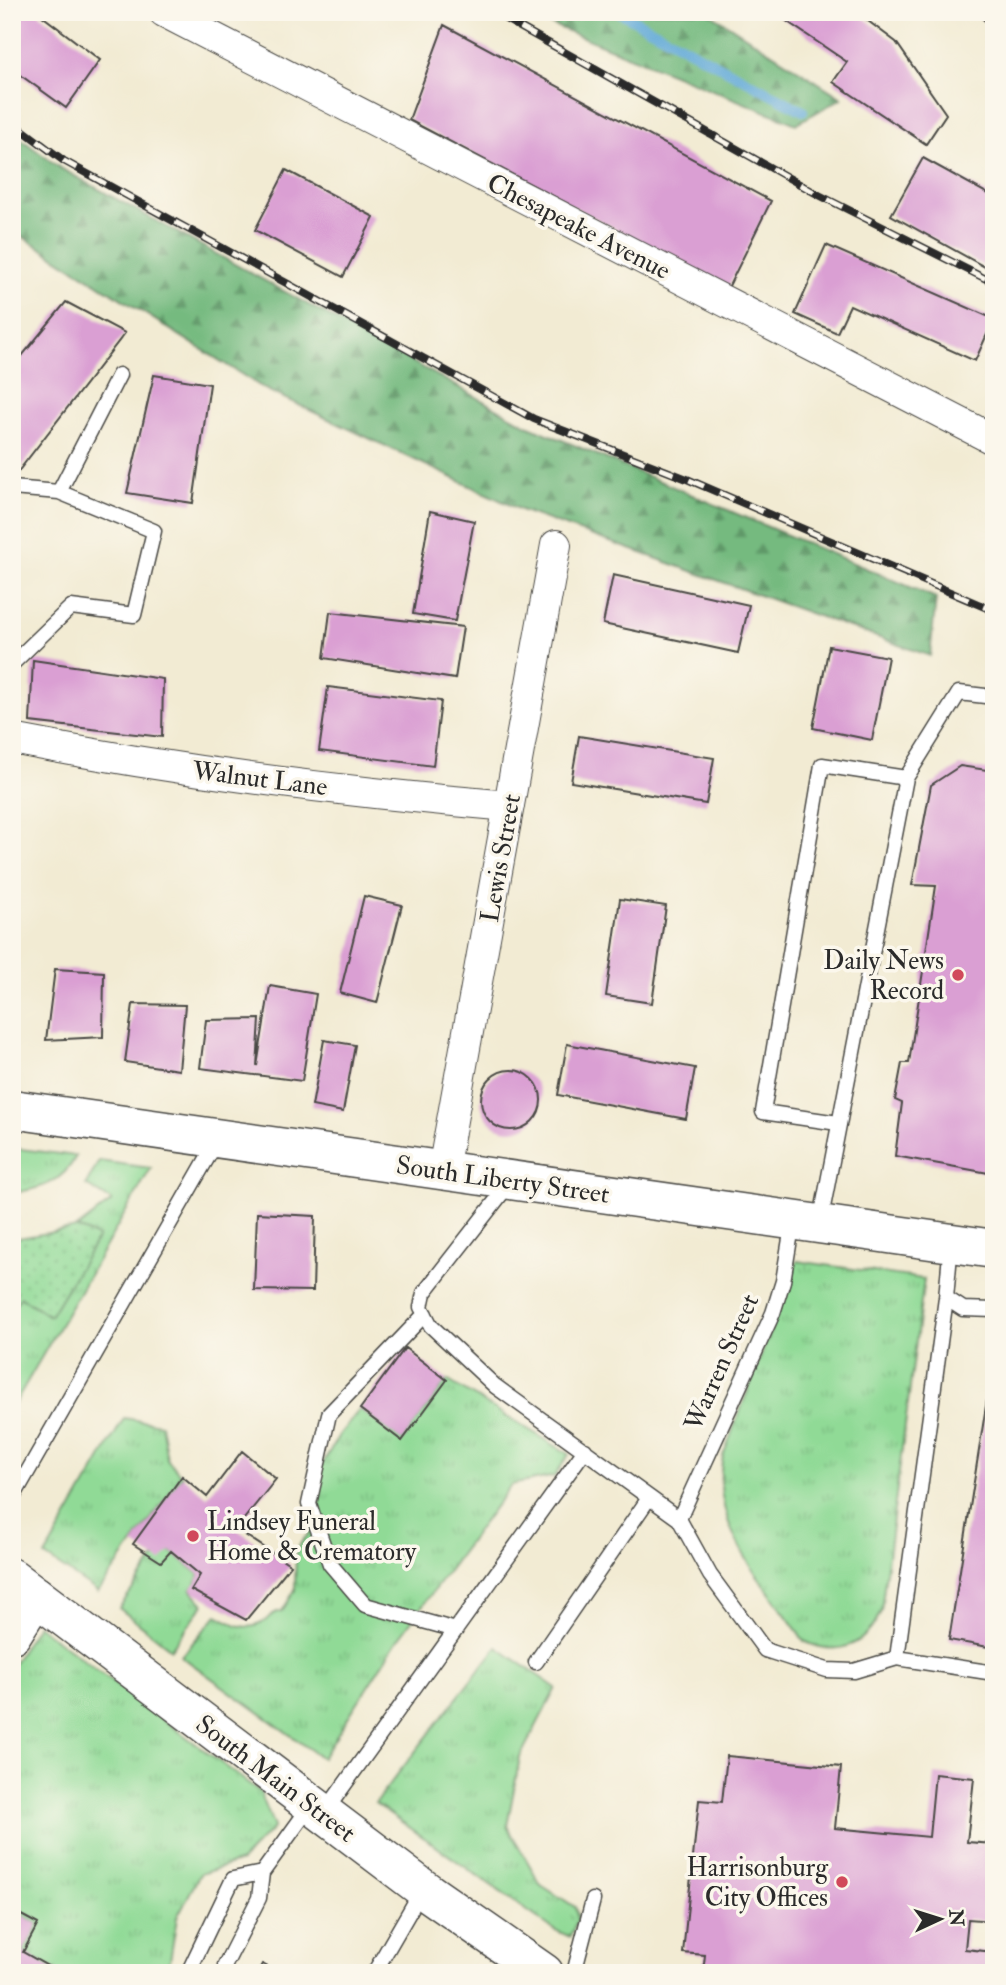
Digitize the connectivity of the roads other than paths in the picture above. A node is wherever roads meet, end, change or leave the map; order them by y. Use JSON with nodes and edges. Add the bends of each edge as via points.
{"nodes":[{"id":1,"x":164,"y":12,"type":"edge"},
{"id":2,"x":119,"y":375,"type":"dead end"},
{"id":3,"x":994,"y":440,"type":"edge"},
{"id":4,"x":12,"y":488,"type":"edge"},
{"id":5,"x":59,"y":492,"type":"junction"},
{"id":6,"x":556,"y":545,"type":"dead end"},
{"id":7,"x":12,"y":664,"type":"edge"},
{"id":8,"x":994,"y":697,"type":"edge"},
{"id":9,"x":12,"y":739,"type":"edge"},
{"id":10,"x":906,"y":778,"type":"junction"},
{"id":11,"x":509,"y":806,"type":"junction"},
{"id":12,"x":12,"y":1109,"type":"edge"},
{"id":13,"x":838,"y":1123,"type":"junction"},
{"id":14,"x":219,"y":1138,"type":"junction"},
{"id":15,"x":443,"y":1170,"type":"junction"},
{"id":16,"x":512,"y":1180,"type":"junction"},
{"id":17,"x":806,"y":1222,"type":"junction"},
{"id":18,"x":951,"y":1242,"type":"junction"},
{"id":19,"x":994,"y":1249,"type":"edge"},
{"id":20,"x":946,"y":1298,"type":"junction"},
{"id":21,"x":994,"y":1310,"type":"edge"},
{"id":22,"x":425,"y":1314,"type":"junction"},
{"id":23,"x":585,"y":1450,"type":"junction"},
{"id":24,"x":649,"y":1498,"type":"junction"},
{"id":25,"x":12,"y":1499,"type":"edge"},
{"id":26,"x":679,"y":1519,"type":"junction"},
{"id":27,"x":24,"y":1587,"type":"edge"},
{"id":28,"x":456,"y":1630,"type":"junction"},
{"id":29,"x":12,"y":1634,"type":"edge"},
{"id":30,"x":897,"y":1658,"type":"junction"},
{"id":31,"x":536,"y":1662,"type":"dead end"},
{"id":32,"x":994,"y":1672,"type":"edge"},
{"id":33,"x":318,"y":1809,"type":"junction"},
{"id":34,"x":262,"y":1872,"type":"junction"},
{"id":35,"x":423,"y":1889,"type":"junction"},
{"id":36,"x":593,"y":1900,"type":"dead end"},
{"id":37,"x":225,"y":1965,"type":"dead end"},
{"id":38,"x":188,"y":1973,"type":"edge"},
{"id":39,"x":374,"y":1973,"type":"edge"},
{"id":40,"x":544,"y":1973,"type":"edge"},
{"id":41,"x":574,"y":1973,"type":"edge"}],
"edges":[{"from":1,"to":3,"type":"street","name":"Chesapeake Avenue"},
{"from":2,"to":5,"type":"lane"},
{"from":4,"to":5,"type":"lane"},
{"from":5,"to":7,"type":"lane","via":[[154,531],[134,615],[71,607]]},
{"from":6,"to":11,"type":"street","name":"Lewis Street"},
{"from":8,"to":10,"type":"lane","via":[[960,693]]},
{"from":9,"to":11,"type":"street","name":"Walnut Lane","via":[[184,769]]},
{"from":10,"to":13,"type":"lane","name":"Warren Street"},
{"from":10,"to":13,"type":"lane","via":[[822,765],[763,1112]]},
{"from":11,"to":15,"type":"street","name":"Lewis Street"},
{"from":12,"to":14,"type":"main road","name":"South Liberty Street"},
{"from":13,"to":17,"type":"lane","name":"Warren Street"},
{"from":14,"to":15,"type":"main road","name":"South Liberty Street"},
{"from":14,"to":25,"type":"lane"},
{"from":15,"to":16,"type":"main road","name":"South Liberty Street"},
{"from":16,"to":17,"type":"main road","name":"South Liberty Street"},
{"from":16,"to":22,"type":"lane","via":[[424,1293],[421,1307]]},
{"from":17,"to":18,"type":"main road","name":"South Liberty Street"},
{"from":17,"to":26,"type":"lane","name":"Warren Street","via":[[773,1313]]},
{"from":18,"to":19,"type":"main road","name":"South Liberty Street"},
{"from":18,"to":20,"type":"lane"},
{"from":20,"to":21,"type":"lane","via":[[963,1309]]},
{"from":20,"to":30,"type":"lane"},
{"from":22,"to":23,"type":"lane","via":[[430,1326],[495,1386]]},
{"from":22,"to":28,"type":"lane","via":[[329,1414],[309,1504],[330,1564],[365,1605]]},
{"from":23,"to":24,"type":"lane"},
{"from":23,"to":28,"type":"lane"},
{"from":24,"to":26,"type":"lane"},
{"from":24,"to":31,"type":"lane"},
{"from":26,"to":30,"type":"lane","via":[[710,1575],[765,1650],[827,1670],[854,1671]]},
{"from":27,"to":29,"type":"main road"},
{"from":27,"to":33,"type":"main road","name":"South Main Street"},
{"from":28,"to":33,"type":"lane"},
{"from":30,"to":32,"type":"lane"},
{"from":33,"to":34,"type":"lane"},
{"from":33,"to":35,"type":"main road","name":"South Main Street"},
{"from":34,"to":37,"type":"lane","via":[[260,1898]]},
{"from":34,"to":38,"type":"lane","via":[[233,1879]]},
{"from":35,"to":39,"type":"lane"},
{"from":35,"to":40,"type":"main road","name":"South Main Street"},
{"from":36,"to":41,"type":"lane"}]}
